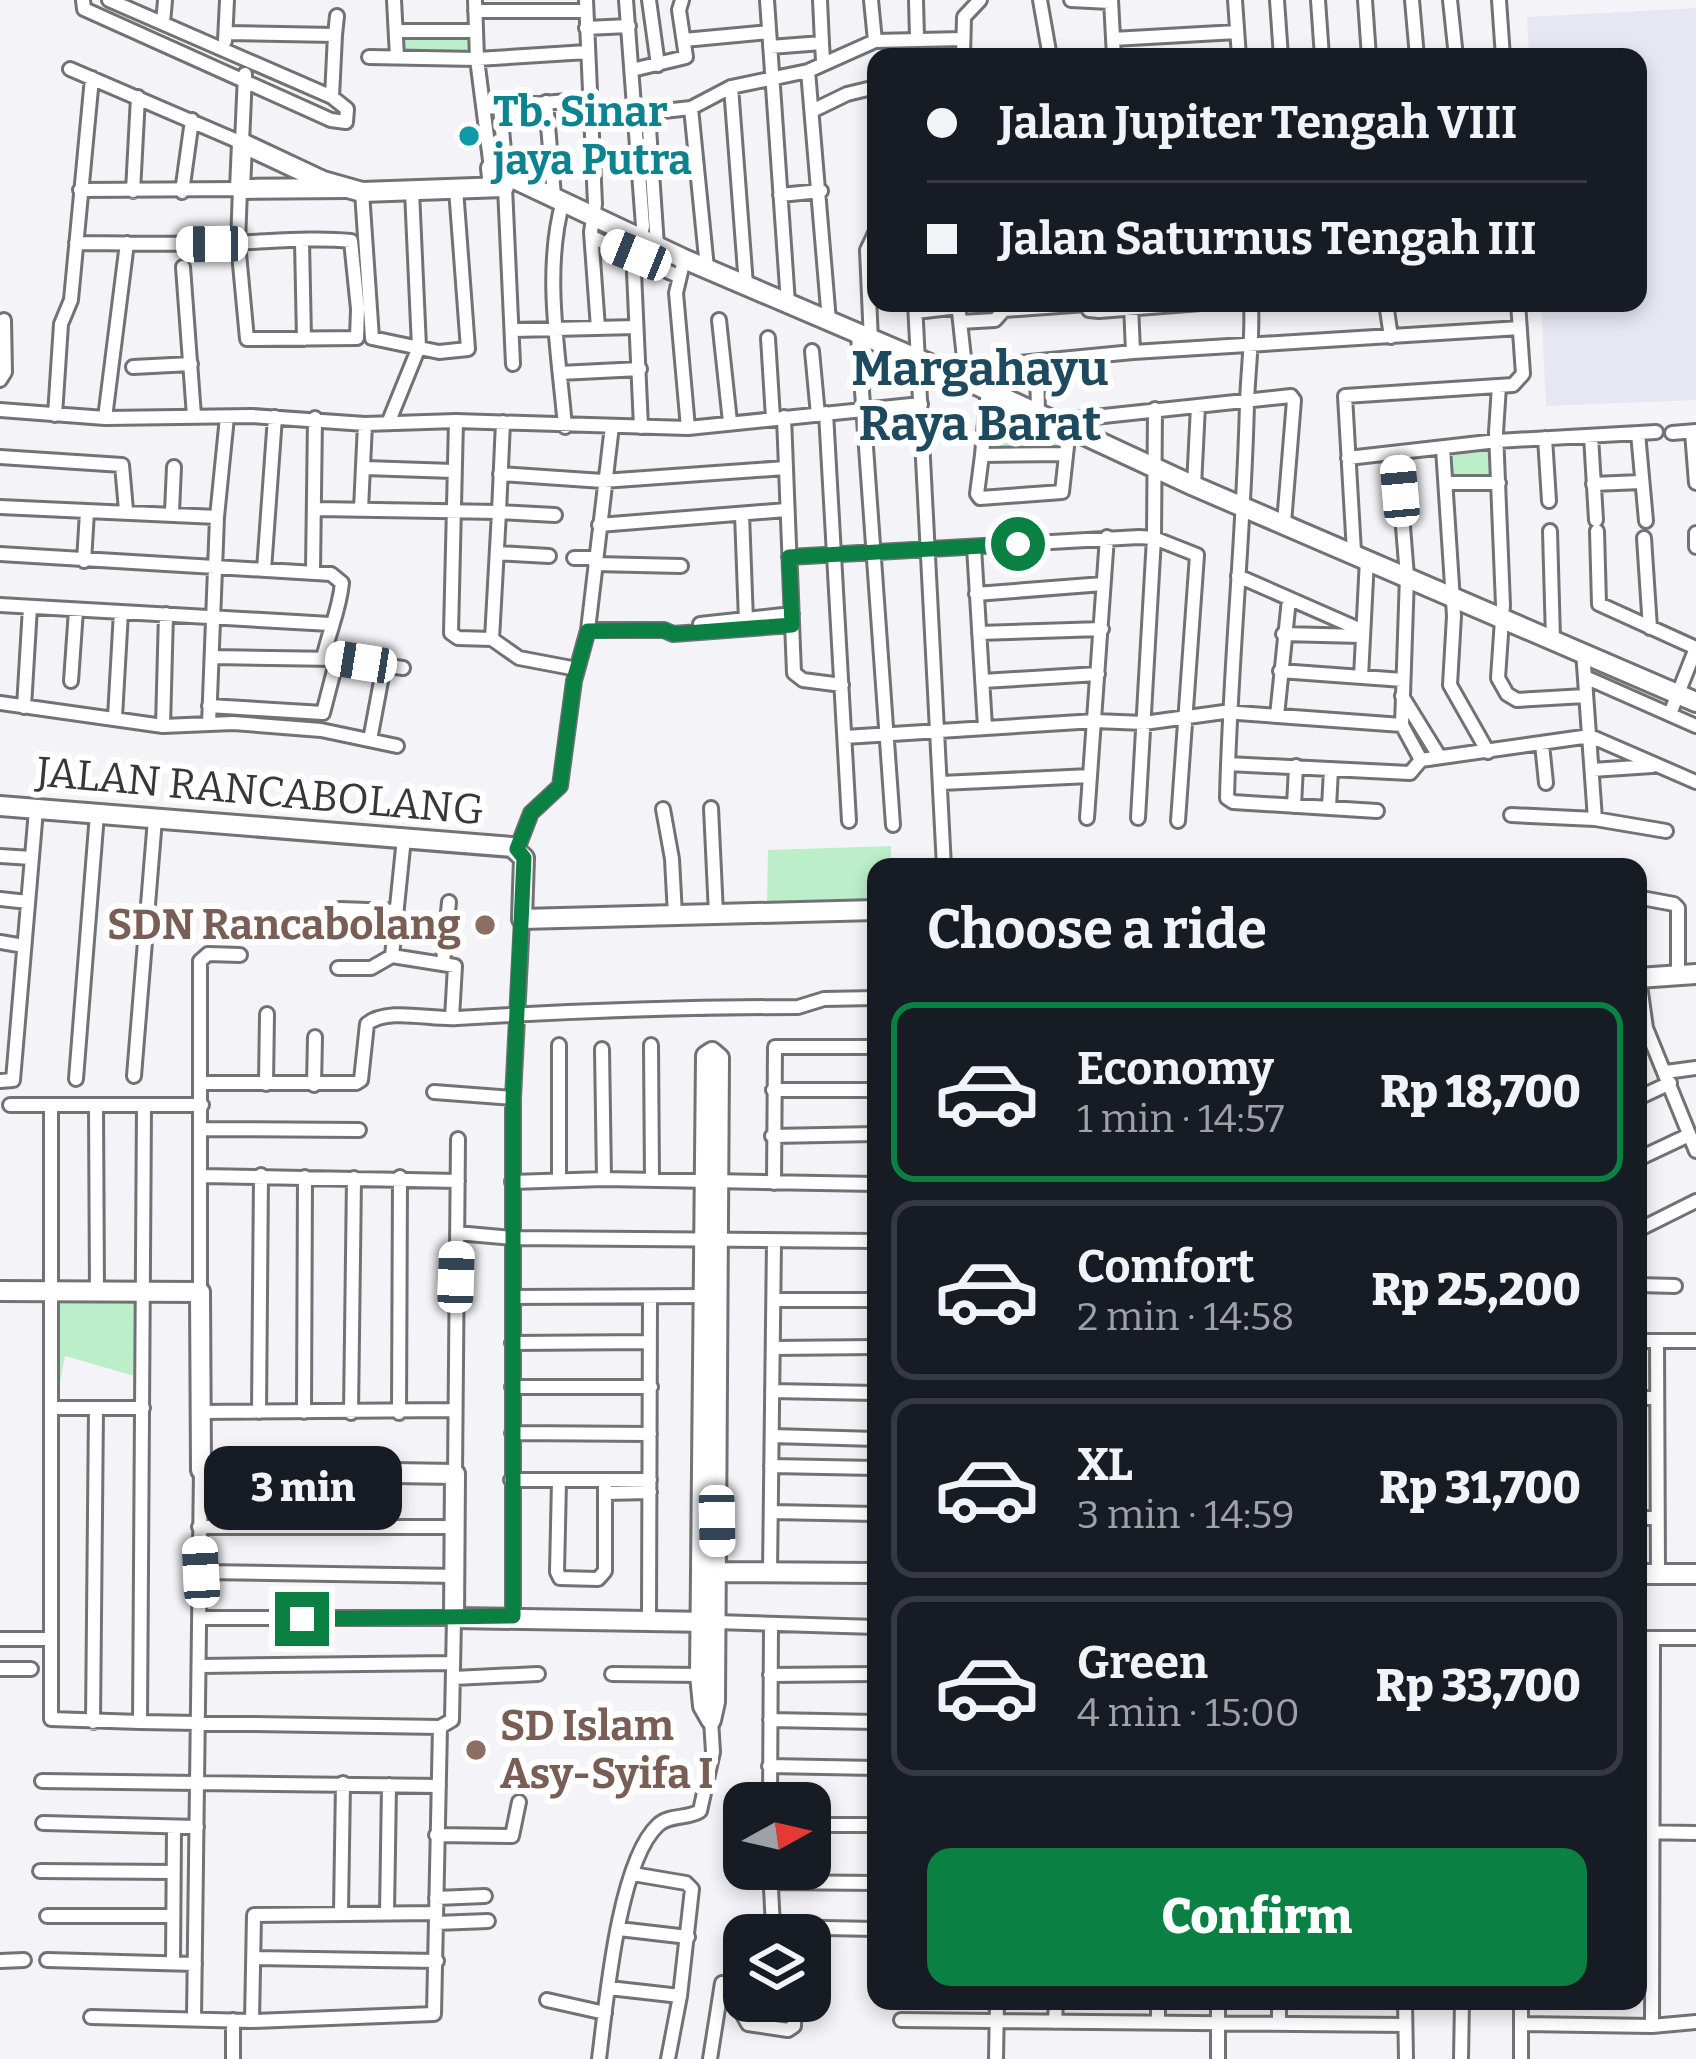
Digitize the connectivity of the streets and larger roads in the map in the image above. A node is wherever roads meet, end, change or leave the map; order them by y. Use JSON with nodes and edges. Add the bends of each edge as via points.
{"nodes":[{"id":1,"x":83,"y":0,"type":"edge"},
{"id":2,"x":109,"y":0,"type":"edge"},
{"id":3,"x":165,"y":0,"type":"edge"},
{"id":4,"x":227,"y":0,"type":"edge"},
{"id":5,"x":394,"y":0,"type":"edge"},
{"id":6,"x":626,"y":0,"type":"edge"},
{"id":7,"x":649,"y":0,"type":"edge"},
{"id":8,"x":682,"y":0,"type":"edge"},
{"id":9,"x":767,"y":0,"type":"edge"},
{"id":10,"x":820,"y":0,"type":"edge"},
{"id":11,"x":871,"y":0,"type":"edge"},
{"id":12,"x":916,"y":0,"type":"edge"},
{"id":13,"x":980,"y":0,"type":"edge"},
{"id":14,"x":1040,"y":0,"type":"edge"},
{"id":15,"x":1071,"y":0,"type":"edge"},
{"id":16,"x":1235,"y":0,"type":"edge"},
{"id":17,"x":1277,"y":0,"type":"edge"},
{"id":18,"x":1318,"y":0,"type":"edge"},
{"id":19,"x":1365,"y":0,"type":"edge"},
{"id":20,"x":1412,"y":0,"type":"edge"},
{"id":21,"x":1450,"y":0,"type":"edge"},
{"id":22,"x":1498,"y":0,"type":"edge"},
{"id":23,"x":1110,"y":1,"type":"edge"},
{"id":24,"x":585,"y":5,"type":"edge"},
{"id":25,"x":475,"y":6,"type":"edge"},
{"id":26,"x":964,"y":7,"type":"edge"},
{"id":27,"x":337,"y":16,"type":"dead end"},
{"id":28,"x":163,"y":23,"type":"junction"},
{"id":29,"x":629,"y":26,"type":"junction"},
{"id":30,"x":586,"y":28,"type":"junction"},
{"id":31,"x":397,"y":31,"type":"junction"},
{"id":32,"x":476,"y":31,"type":"junction"},
{"id":33,"x":1237,"y":32,"type":"junction"},
{"id":34,"x":226,"y":34,"type":"junction"},
{"id":35,"x":335,"y":35,"type":"junction"},
{"id":36,"x":712,"y":38,"type":"junction"},
{"id":37,"x":916,"y":38,"type":"junction"},
{"id":38,"x":770,"y":39,"type":"junction"},
{"id":39,"x":963,"y":39,"type":"junction"},
{"id":40,"x":1113,"y":39,"type":"junction"},
{"id":41,"x":684,"y":40,"type":"junction"},
{"id":42,"x":875,"y":41,"type":"junction"},
{"id":43,"x":822,"y":43,"type":"junction"},
{"id":44,"x":963,"y":48,"type":"edge"},
{"id":45,"x":1048,"y":48,"type":"edge"},
{"id":46,"x":1114,"y":48,"type":"edge"},
{"id":47,"x":1238,"y":48,"type":"edge"},
{"id":48,"x":1281,"y":48,"type":"edge"},
{"id":49,"x":1321,"y":48,"type":"edge"},
{"id":50,"x":1368,"y":48,"type":"edge"},
{"id":51,"x":1416,"y":48,"type":"edge"},
{"id":52,"x":1455,"y":48,"type":"edge"},
{"id":53,"x":1502,"y":48,"type":"edge"},
{"id":54,"x":224,"y":50,"type":"junction"},
{"id":55,"x":587,"y":52,"type":"junction"},
{"id":56,"x":369,"y":57,"type":"dead end"},
{"id":57,"x":397,"y":57,"type":"junction"},
{"id":58,"x":686,"y":57,"type":"junction"},
{"id":59,"x":246,"y":59,"type":"junction"},
{"id":60,"x":477,"y":59,"type":"junction"},
{"id":61,"x":824,"y":61,"type":"junction"},
{"id":62,"x":658,"y":65,"type":"junction"},
{"id":63,"x":70,"y":69,"type":"dead end"},
{"id":64,"x":632,"y":70,"type":"junction"},
{"id":65,"x":808,"y":70,"type":"junction"},
{"id":66,"x":92,"y":79,"type":"junction"},
{"id":67,"x":245,"y":80,"type":"junction"},
{"id":68,"x":773,"y":81,"type":"junction"},
{"id":69,"x":730,"y":87,"type":"junction"},
{"id":70,"x":867,"y":89,"type":"edge"},
{"id":71,"x":138,"y":97,"type":"junction"},
{"id":72,"x":332,"y":97,"type":"junction"},
{"id":73,"x":591,"y":99,"type":"junction"},
{"id":74,"x":546,"y":102,"type":"junction"},
{"id":75,"x":500,"y":106,"type":"junction"},
{"id":76,"x":691,"y":107,"type":"junction"},
{"id":77,"x":484,"y":108,"type":"junction"},
{"id":78,"x":812,"y":111,"type":"junction"},
{"id":79,"x":642,"y":114,"type":"junction"},
{"id":80,"x":192,"y":120,"type":"junction"},
{"id":81,"x":242,"y":143,"type":"junction"},
{"id":82,"x":240,"y":189,"type":"junction"},
{"id":83,"x":80,"y":190,"type":"junction"},
{"id":84,"x":354,"y":190,"type":"junction"},
{"id":85,"x":501,"y":190,"type":"junction"},
{"id":86,"x":133,"y":191,"type":"junction"},
{"id":87,"x":820,"y":191,"type":"junction"},
{"id":88,"x":182,"y":192,"type":"junction"},
{"id":89,"x":780,"y":195,"type":"junction"},
{"id":90,"x":412,"y":198,"type":"junction"},
{"id":91,"x":457,"y":198,"type":"junction"},
{"id":92,"x":559,"y":199,"type":"junction"},
{"id":93,"x":593,"y":227,"type":"junction"},
{"id":94,"x":302,"y":241,"type":"junction"},
{"id":95,"x":76,"y":243,"type":"junction"},
{"id":96,"x":127,"y":243,"type":"junction"},
{"id":97,"x":238,"y":243,"type":"junction"},
{"id":98,"x":867,"y":250,"type":"edge"},
{"id":99,"x":641,"y":255,"type":"junction"},
{"id":100,"x":183,"y":267,"type":"dead end"},
{"id":101,"x":707,"y":268,"type":"junction"},
{"id":102,"x":679,"y":278,"type":"junction"},
{"id":103,"x":746,"y":285,"type":"junction"},
{"id":104,"x":788,"y":303,"type":"junction"},
{"id":105,"x":915,"y":312,"type":"edge"},
{"id":106,"x":959,"y":312,"type":"edge"},
{"id":107,"x":1001,"y":312,"type":"edge"},
{"id":108,"x":1131,"y":312,"type":"edge"},
{"id":109,"x":1251,"y":312,"type":"edge"},
{"id":110,"x":1387,"y":312,"type":"edge"},
{"id":111,"x":1519,"y":312,"type":"edge"},
{"id":112,"x":4,"y":320,"type":"dead end"},
{"id":113,"x":719,"y":320,"type":"dead end"},
{"id":114,"x":829,"y":321,"type":"junction"},
{"id":115,"x":960,"y":322,"type":"junction"},
{"id":116,"x":637,"y":327,"type":"junction"},
{"id":117,"x":598,"y":328,"type":"junction"},
{"id":118,"x":1520,"y":328,"type":"junction"},
{"id":119,"x":556,"y":329,"type":"junction"},
{"id":120,"x":513,"y":330,"type":"junction"},
{"id":121,"x":1391,"y":337,"type":"junction"},
{"id":122,"x":768,"y":338,"type":"dead end"},
{"id":123,"x":304,"y":339,"type":"junction"},
{"id":124,"x":864,"y":339,"type":"junction"},
{"id":125,"x":1251,"y":345,"type":"junction"},
{"id":126,"x":419,"y":346,"type":"junction"},
{"id":127,"x":812,"y":351,"type":"dead end"},
{"id":128,"x":1133,"y":352,"type":"junction"},
{"id":129,"x":920,"y":361,"type":"junction"},
{"id":130,"x":1037,"y":362,"type":"junction"},
{"id":131,"x":191,"y":364,"type":"junction"},
{"id":132,"x":513,"y":364,"type":"dead end"},
{"id":133,"x":990,"y":366,"type":"junction"},
{"id":134,"x":133,"y":367,"type":"dead end"},
{"id":135,"x":965,"y":368,"type":"junction"},
{"id":136,"x":640,"y":369,"type":"junction"},
{"id":137,"x":944,"y":370,"type":"junction"},
{"id":138,"x":560,"y":374,"type":"junction"},
{"id":139,"x":0,"y":380,"type":"edge"},
{"id":140,"x":1498,"y":386,"type":"junction"},
{"id":141,"x":999,"y":397,"type":"junction"},
{"id":142,"x":921,"y":400,"type":"junction"},
{"id":143,"x":1247,"y":401,"type":"junction"},
{"id":144,"x":1198,"y":406,"type":"junction"},
{"id":145,"x":865,"y":408,"type":"junction"},
{"id":146,"x":0,"y":410,"type":"edge"},
{"id":147,"x":1155,"y":410,"type":"junction"},
{"id":148,"x":822,"y":414,"type":"junction"},
{"id":149,"x":55,"y":416,"type":"junction"},
{"id":150,"x":194,"y":416,"type":"junction"},
{"id":151,"x":227,"y":417,"type":"junction"},
{"id":152,"x":275,"y":417,"type":"junction"},
{"id":153,"x":105,"y":418,"type":"junction"},
{"id":154,"x":315,"y":418,"type":"junction"},
{"id":155,"x":779,"y":418,"type":"junction"},
{"id":156,"x":388,"y":421,"type":"junction"},
{"id":157,"x":456,"y":421,"type":"junction"},
{"id":158,"x":1054,"y":421,"type":"junction"},
{"id":159,"x":503,"y":422,"type":"junction"},
{"id":160,"x":730,"y":422,"type":"junction"},
{"id":161,"x":365,"y":424,"type":"junction"},
{"id":162,"x":613,"y":426,"type":"junction"},
{"id":163,"x":565,"y":427,"type":"junction"},
{"id":164,"x":641,"y":427,"type":"junction"},
{"id":165,"x":688,"y":428,"type":"junction"},
{"id":166,"x":1657,"y":432,"type":"dead end"},
{"id":167,"x":1694,"y":432,"type":"edge"},
{"id":168,"x":1638,"y":433,"type":"junction"},
{"id":169,"x":1672,"y":433,"type":"dead end"},
{"id":170,"x":1591,"y":436,"type":"junction"},
{"id":171,"x":1544,"y":438,"type":"junction"},
{"id":172,"x":1497,"y":441,"type":"junction"},
{"id":173,"x":1443,"y":448,"type":"junction"},
{"id":174,"x":1396,"y":453,"type":"junction"},
{"id":175,"x":1066,"y":454,"type":"junction"},
{"id":176,"x":982,"y":455,"type":"junction"},
{"id":177,"x":0,"y":457,"type":"edge"},
{"id":178,"x":1348,"y":458,"type":"junction"},
{"id":179,"x":174,"y":467,"type":"dead end"},
{"id":180,"x":364,"y":468,"type":"junction"},
{"id":181,"x":785,"y":468,"type":"junction"},
{"id":182,"x":1154,"y":468,"type":"junction"},
{"id":183,"x":453,"y":471,"type":"junction"},
{"id":184,"x":500,"y":474,"type":"junction"},
{"id":185,"x":603,"y":481,"type":"junction"},
{"id":186,"x":1641,"y":482,"type":"junction"},
{"id":187,"x":1696,"y":482,"type":"edge"},
{"id":188,"x":1446,"y":483,"type":"junction"},
{"id":189,"x":1498,"y":483,"type":"junction"},
{"id":190,"x":1593,"y":484,"type":"junction"},
{"id":191,"x":1194,"y":486,"type":"junction"},
{"id":192,"x":1549,"y":501,"type":"dead end"},
{"id":193,"x":0,"y":507,"type":"edge"},
{"id":194,"x":1245,"y":507,"type":"junction"},
{"id":195,"x":316,"y":509,"type":"junction"},
{"id":196,"x":361,"y":509,"type":"junction"},
{"id":197,"x":126,"y":510,"type":"junction"},
{"id":198,"x":787,"y":510,"type":"junction"},
{"id":199,"x":452,"y":511,"type":"junction"},
{"id":200,"x":87,"y":512,"type":"junction"},
{"id":201,"x":172,"y":512,"type":"junction"},
{"id":202,"x":499,"y":512,"type":"junction"},
{"id":203,"x":742,"y":514,"type":"junction"},
{"id":204,"x":555,"y":515,"type":"dead end"},
{"id":205,"x":217,"y":517,"type":"junction"},
{"id":206,"x":1645,"y":519,"type":"dead end"},
{"id":207,"x":1284,"y":524,"type":"junction"},
{"id":208,"x":599,"y":525,"type":"junction"},
{"id":209,"x":1550,"y":531,"type":"dead end"},
{"id":210,"x":1696,"y":533,"type":"edge"},
{"id":211,"x":1107,"y":537,"type":"junction"},
{"id":212,"x":1154,"y":538,"type":"junction"},
{"id":213,"x":1644,"y":538,"type":"dead end"},
{"id":214,"x":974,"y":547,"type":"junction"},
{"id":215,"x":1696,"y":547,"type":"edge"},
{"id":216,"x":929,"y":551,"type":"junction"},
{"id":217,"x":0,"y":554,"type":"edge"},
{"id":218,"x":497,"y":554,"type":"junction"},
{"id":219,"x":874,"y":554,"type":"junction"},
{"id":220,"x":837,"y":555,"type":"junction"},
{"id":221,"x":1360,"y":555,"type":"junction"},
{"id":222,"x":549,"y":556,"type":"dead end"},
{"id":223,"x":789,"y":557,"type":"junction"},
{"id":224,"x":574,"y":558,"type":"dead end"},
{"id":225,"x":84,"y":561,"type":"junction"},
{"id":226,"x":595,"y":561,"type":"junction"},
{"id":227,"x":680,"y":566,"type":"dead end"},
{"id":228,"x":217,"y":569,"type":"junction"},
{"id":229,"x":264,"y":570,"type":"junction"},
{"id":230,"x":313,"y":572,"type":"junction"},
{"id":231,"x":1238,"y":576,"type":"junction"},
{"id":232,"x":1407,"y":576,"type":"junction"},
{"id":233,"x":1103,"y":584,"type":"junction"},
{"id":234,"x":976,"y":594,"type":"junction"},
{"id":235,"x":1454,"y":596,"type":"junction"},
{"id":236,"x":1289,"y":598,"type":"junction"},
{"id":237,"x":0,"y":605,"type":"edge"},
{"id":238,"x":30,"y":608,"type":"junction"},
{"id":239,"x":76,"y":610,"type":"junction"},
{"id":240,"x":121,"y":611,"type":"junction"},
{"id":241,"x":166,"y":614,"type":"junction"},
{"id":242,"x":215,"y":616,"type":"junction"},
{"id":243,"x":1501,"y":616,"type":"junction"},
{"id":244,"x":792,"y":619,"type":"junction"},
{"id":245,"x":746,"y":623,"type":"junction"},
{"id":246,"x":330,"y":624,"type":"junction"},
{"id":247,"x":1650,"y":628,"type":"junction"},
{"id":248,"x":1102,"y":629,"type":"junction"},
{"id":249,"x":588,"y":631,"type":"junction"},
{"id":250,"x":980,"y":633,"type":"junction"},
{"id":251,"x":1361,"y":633,"type":"junction"},
{"id":252,"x":1283,"y":634,"type":"junction"},
{"id":253,"x":492,"y":639,"type":"junction"},
{"id":254,"x":1553,"y":639,"type":"junction"},
{"id":255,"x":1583,"y":651,"type":"junction"},
{"id":256,"x":213,"y":657,"type":"junction"},
{"id":257,"x":330,"y":659,"type":"junction"},
{"id":258,"x":384,"y":665,"type":"junction"},
{"id":259,"x":403,"y":668,"type":"dead end"},
{"id":260,"x":577,"y":669,"type":"junction"},
{"id":261,"x":1280,"y":670,"type":"junction"},
{"id":262,"x":1098,"y":674,"type":"junction"},
{"id":263,"x":1361,"y":676,"type":"junction"},
{"id":264,"x":1585,"y":676,"type":"junction"},
{"id":265,"x":1402,"y":680,"type":"junction"},
{"id":266,"x":71,"y":681,"type":"dead end"},
{"id":267,"x":982,"y":681,"type":"junction"},
{"id":268,"x":842,"y":685,"type":"junction"},
{"id":269,"x":1402,"y":696,"type":"junction"},
{"id":270,"x":1585,"y":696,"type":"junction"},
{"id":271,"x":1687,"y":698,"type":"edge"},
{"id":272,"x":0,"y":703,"type":"edge"},
{"id":273,"x":24,"y":706,"type":"junction"},
{"id":274,"x":209,"y":706,"type":"junction"},
{"id":275,"x":323,"y":713,"type":"junction"},
{"id":276,"x":1232,"y":713,"type":"junction"},
{"id":277,"x":1670,"y":714,"type":"junction"},
{"id":278,"x":1277,"y":716,"type":"junction"},
{"id":279,"x":115,"y":717,"type":"junction"},
{"id":280,"x":1185,"y":717,"type":"junction"},
{"id":281,"x":1095,"y":722,"type":"junction"},
{"id":282,"x":1144,"y":723,"type":"junction"},
{"id":283,"x":209,"y":724,"type":"junction"},
{"id":284,"x":1402,"y":725,"type":"junction"},
{"id":285,"x":1696,"y":725,"type":"edge"},
{"id":286,"x":163,"y":726,"type":"junction"},
{"id":287,"x":985,"y":727,"type":"junction"},
{"id":288,"x":321,"y":730,"type":"junction"},
{"id":289,"x":939,"y":730,"type":"junction"},
{"id":290,"x":889,"y":736,"type":"junction"},
{"id":291,"x":1590,"y":736,"type":"junction"},
{"id":292,"x":845,"y":737,"type":"junction"},
{"id":293,"x":370,"y":740,"type":"junction"},
{"id":294,"x":1542,"y":744,"type":"junction"},
{"id":295,"x":397,"y":746,"type":"dead end"},
{"id":296,"x":1488,"y":752,"type":"junction"},
{"id":297,"x":1439,"y":756,"type":"junction"},
{"id":298,"x":1421,"y":760,"type":"junction"},
{"id":299,"x":1228,"y":764,"type":"junction"},
{"id":300,"x":1296,"y":766,"type":"junction"},
{"id":301,"x":1659,"y":766,"type":"junction"},
{"id":302,"x":1331,"y":769,"type":"junction"},
{"id":303,"x":1592,"y":770,"type":"junction"},
{"id":304,"x":1090,"y":776,"type":"junction"},
{"id":305,"x":1696,"y":782,"type":"edge"},
{"id":306,"x":941,"y":783,"type":"junction"},
{"id":307,"x":1546,"y":783,"type":"dead end"},
{"id":308,"x":0,"y":806,"type":"edge"},
{"id":309,"x":1294,"y":806,"type":"junction"},
{"id":310,"x":711,"y":808,"type":"dead end"},
{"id":311,"x":1329,"y":808,"type":"junction"},
{"id":312,"x":663,"y":809,"type":"dead end"},
{"id":313,"x":36,"y":810,"type":"junction"},
{"id":314,"x":1377,"y":811,"type":"dead end"},
{"id":315,"x":97,"y":814,"type":"junction"},
{"id":316,"x":1511,"y":815,"type":"dead end"},
{"id":317,"x":1087,"y":818,"type":"dead end"},
{"id":318,"x":1138,"y":818,"type":"dead end"},
{"id":319,"x":1595,"y":819,"type":"junction"},
{"id":320,"x":154,"y":820,"type":"junction"},
{"id":321,"x":849,"y":821,"type":"dead end"},
{"id":322,"x":1178,"y":821,"type":"dead end"},
{"id":323,"x":893,"y":825,"type":"dead end"},
{"id":324,"x":1666,"y":831,"type":"dead end"},
{"id":325,"x":401,"y":838,"type":"junction"},
{"id":326,"x":517,"y":849,"type":"junction"},
{"id":327,"x":0,"y":856,"type":"edge"},
{"id":328,"x":32,"y":858,"type":"junction"},
{"id":329,"x":943,"y":858,"type":"edge"},
{"id":330,"x":0,"y":899,"type":"edge"},
{"id":331,"x":1647,"y":899,"type":"edge"},
{"id":332,"x":28,"y":902,"type":"junction"},
{"id":333,"x":449,"y":902,"type":"dead end"},
{"id":334,"x":395,"y":904,"type":"junction"},
{"id":335,"x":340,"y":909,"type":"dead end"},
{"id":336,"x":867,"y":910,"type":"edge"},
{"id":337,"x":716,"y":914,"type":"junction"},
{"id":338,"x":675,"y":915,"type":"junction"},
{"id":339,"x":522,"y":920,"type":"junction"},
{"id":340,"x":0,"y":942,"type":"edge"},
{"id":341,"x":23,"y":946,"type":"junction"},
{"id":342,"x":240,"y":955,"type":"dead end"},
{"id":343,"x":392,"y":956,"type":"junction"},
{"id":344,"x":443,"y":964,"type":"junction"},
{"id":345,"x":338,"y":968,"type":"dead end"},
{"id":346,"x":1687,"y":975,"type":"edge"},
{"id":347,"x":1647,"y":977,"type":"edge"},
{"id":348,"x":867,"y":998,"type":"edge"},
{"id":349,"x":516,"y":1012,"type":"junction"},
{"id":350,"x":267,"y":1014,"type":"dead end"},
{"id":351,"x":452,"y":1018,"type":"junction"},
{"id":352,"x":315,"y":1037,"type":"dead end"},
{"id":353,"x":1647,"y":1039,"type":"edge"},
{"id":354,"x":559,"y":1045,"type":"dead end"},
{"id":355,"x":651,"y":1045,"type":"dead end"},
{"id":356,"x":867,"y":1047,"type":"edge"},
{"id":357,"x":602,"y":1049,"type":"dead end"},
{"id":358,"x":1696,"y":1068,"type":"edge"},
{"id":359,"x":134,"y":1076,"type":"dead end"},
{"id":360,"x":1668,"y":1078,"type":"junction"},
{"id":361,"x":76,"y":1079,"type":"dead end"},
{"id":362,"x":0,"y":1081,"type":"edge"},
{"id":363,"x":201,"y":1083,"type":"junction"},
{"id":364,"x":266,"y":1084,"type":"junction"},
{"id":365,"x":314,"y":1085,"type":"junction"},
{"id":366,"x":773,"y":1090,"type":"junction"},
{"id":367,"x":867,"y":1090,"type":"edge"},
{"id":368,"x":434,"y":1092,"type":"dead end"},
{"id":369,"x":1647,"y":1092,"type":"edge"},
{"id":370,"x":513,"y":1098,"type":"junction"},
{"id":371,"x":10,"y":1105,"type":"dead end"},
{"id":372,"x":144,"y":1105,"type":"junction"},
{"id":373,"x":202,"y":1105,"type":"junction"},
{"id":374,"x":51,"y":1106,"type":"junction"},
{"id":375,"x":96,"y":1106,"type":"junction"},
{"id":376,"x":202,"y":1129,"type":"junction"},
{"id":377,"x":358,"y":1130,"type":"dead end"},
{"id":378,"x":867,"y":1134,"type":"edge"},
{"id":379,"x":1690,"y":1135,"type":"junction"},
{"id":380,"x":772,"y":1136,"type":"junction"},
{"id":381,"x":458,"y":1139,"type":"dead end"},
{"id":382,"x":1696,"y":1151,"type":"edge"},
{"id":383,"x":1647,"y":1156,"type":"edge"},
{"id":384,"x":261,"y":1175,"type":"junction"},
{"id":385,"x":202,"y":1176,"type":"junction"},
{"id":386,"x":305,"y":1177,"type":"junction"},
{"id":387,"x":400,"y":1177,"type":"junction"},
{"id":388,"x":354,"y":1178,"type":"junction"},
{"id":389,"x":604,"y":1179,"type":"junction"},
{"id":390,"x":560,"y":1180,"type":"junction"},
{"id":391,"x":652,"y":1180,"type":"junction"},
{"id":392,"x":458,"y":1181,"type":"junction"},
{"id":393,"x":713,"y":1181,"type":"junction"},
{"id":394,"x":512,"y":1182,"type":"junction"},
{"id":395,"x":774,"y":1183,"type":"junction"},
{"id":396,"x":867,"y":1184,"type":"edge"},
{"id":397,"x":1696,"y":1201,"type":"edge"},
{"id":398,"x":1647,"y":1226,"type":"edge"},
{"id":399,"x":458,"y":1233,"type":"junction"},
{"id":400,"x":512,"y":1238,"type":"junction"},
{"id":401,"x":712,"y":1239,"type":"junction"},
{"id":402,"x":775,"y":1240,"type":"junction"},
{"id":403,"x":867,"y":1241,"type":"edge"},
{"id":404,"x":1647,"y":1285,"type":"edge"},
{"id":405,"x":1675,"y":1286,"type":"dead end"},
{"id":406,"x":0,"y":1291,"type":"edge"},
{"id":407,"x":51,"y":1292,"type":"junction"},
{"id":408,"x":97,"y":1292,"type":"junction"},
{"id":409,"x":143,"y":1292,"type":"junction"},
{"id":410,"x":200,"y":1292,"type":"junction"},
{"id":411,"x":706,"y":1296,"type":"junction"},
{"id":412,"x":513,"y":1297,"type":"junction"},
{"id":413,"x":650,"y":1297,"type":"junction"},
{"id":414,"x":774,"y":1300,"type":"junction"},
{"id":415,"x":867,"y":1300,"type":"edge"},
{"id":416,"x":1647,"y":1341,"type":"edge"},
{"id":417,"x":1657,"y":1341,"type":"junction"},
{"id":418,"x":1696,"y":1341,"type":"edge"},
{"id":419,"x":650,"y":1342,"type":"junction"},
{"id":420,"x":512,"y":1343,"type":"junction"},
{"id":421,"x":867,"y":1347,"type":"edge"},
{"id":422,"x":773,"y":1348,"type":"junction"},
{"id":423,"x":512,"y":1387,"type":"junction"},
{"id":424,"x":651,"y":1387,"type":"junction"},
{"id":425,"x":772,"y":1391,"type":"junction"},
{"id":426,"x":867,"y":1393,"type":"edge"},
{"id":427,"x":1647,"y":1398,"type":"edge"},
{"id":428,"x":1656,"y":1398,"type":"junction"},
{"id":429,"x":51,"y":1408,"type":"junction"},
{"id":430,"x":96,"y":1408,"type":"junction"},
{"id":431,"x":143,"y":1408,"type":"junction"},
{"id":432,"x":453,"y":1410,"type":"junction"},
{"id":433,"x":200,"y":1412,"type":"junction"},
{"id":434,"x":259,"y":1412,"type":"junction"},
{"id":435,"x":304,"y":1412,"type":"junction"},
{"id":436,"x":351,"y":1413,"type":"junction"},
{"id":437,"x":399,"y":1413,"type":"junction"},
{"id":438,"x":512,"y":1433,"type":"junction"},
{"id":439,"x":650,"y":1434,"type":"junction"},
{"id":440,"x":772,"y":1436,"type":"junction"},
{"id":441,"x":867,"y":1439,"type":"edge"},
{"id":442,"x":771,"y":1466,"type":"junction"},
{"id":443,"x":867,"y":1468,"type":"edge"},
{"id":444,"x":201,"y":1470,"type":"junction"},
{"id":445,"x":455,"y":1474,"type":"junction"},
{"id":446,"x":511,"y":1480,"type":"junction"},
{"id":447,"x":559,"y":1480,"type":"junction"},
{"id":448,"x":605,"y":1486,"type":"junction"},
{"id":449,"x":650,"y":1486,"type":"junction"},
{"id":450,"x":771,"y":1513,"type":"junction"},
{"id":451,"x":867,"y":1514,"type":"edge"},
{"id":452,"x":1647,"y":1518,"type":"edge"},
{"id":453,"x":1657,"y":1518,"type":"junction"},
{"id":454,"x":199,"y":1527,"type":"junction"},
{"id":455,"x":454,"y":1527,"type":"junction"},
{"id":456,"x":201,"y":1572,"type":"junction"},
{"id":457,"x":710,"y":1572,"type":"junction"},
{"id":458,"x":770,"y":1572,"type":"junction"},
{"id":459,"x":867,"y":1573,"type":"edge"},
{"id":460,"x":1648,"y":1574,"type":"edge"},
{"id":461,"x":1696,"y":1574,"type":"edge"},
{"id":462,"x":457,"y":1576,"type":"junction"},
{"id":463,"x":513,"y":1616,"type":"junction"},
{"id":464,"x":201,"y":1618,"type":"junction"},
{"id":465,"x":454,"y":1618,"type":"junction"},
{"id":466,"x":650,"y":1618,"type":"junction"},
{"id":467,"x":709,"y":1622,"type":"junction"},
{"id":468,"x":771,"y":1625,"type":"junction"},
{"id":469,"x":867,"y":1627,"type":"edge"},
{"id":470,"x":1647,"y":1638,"type":"edge"},
{"id":471,"x":1653,"y":1638,"type":"junction"},
{"id":472,"x":1696,"y":1638,"type":"edge"},
{"id":473,"x":0,"y":1639,"type":"edge"},
{"id":474,"x":51,"y":1639,"type":"junction"},
{"id":475,"x":453,"y":1663,"type":"junction"},
{"id":476,"x":200,"y":1666,"type":"junction"},
{"id":477,"x":0,"y":1669,"type":"edge"},
{"id":478,"x":31,"y":1670,"type":"dead end"},
{"id":479,"x":538,"y":1674,"type":"dead end"},
{"id":480,"x":612,"y":1674,"type":"dead end"},
{"id":481,"x":867,"y":1674,"type":"edge"},
{"id":482,"x":700,"y":1675,"type":"junction"},
{"id":483,"x":770,"y":1675,"type":"junction"},
{"id":484,"x":1647,"y":1677,"type":"edge"},
{"id":485,"x":454,"y":1678,"type":"junction"},
{"id":486,"x":711,"y":1720,"type":"junction"},
{"id":487,"x":770,"y":1720,"type":"junction"},
{"id":488,"x":93,"y":1722,"type":"junction"},
{"id":489,"x":140,"y":1722,"type":"junction"},
{"id":490,"x":867,"y":1722,"type":"edge"},
{"id":491,"x":198,"y":1724,"type":"junction"},
{"id":492,"x":440,"y":1727,"type":"junction"},
{"id":493,"x":770,"y":1766,"type":"junction"},
{"id":494,"x":867,"y":1768,"type":"edge"},
{"id":495,"x":42,"y":1780,"type":"dead end"},
{"id":496,"x":197,"y":1780,"type":"junction"},
{"id":497,"x":770,"y":1782,"type":"edge"},
{"id":498,"x":343,"y":1783,"type":"junction"},
{"id":499,"x":389,"y":1784,"type":"junction"},
{"id":500,"x":439,"y":1786,"type":"junction"},
{"id":501,"x":519,"y":1802,"type":"dead end"},
{"id":502,"x":43,"y":1823,"type":"dead end"},
{"id":503,"x":831,"y":1825,"type":"edge"},
{"id":504,"x":867,"y":1825,"type":"edge"},
{"id":505,"x":174,"y":1827,"type":"junction"},
{"id":506,"x":196,"y":1827,"type":"junction"},
{"id":507,"x":1647,"y":1833,"type":"edge"},
{"id":508,"x":1696,"y":1833,"type":"edge"},
{"id":509,"x":436,"y":1835,"type":"junction"},
{"id":510,"x":1647,"y":1846,"type":"edge"},
{"id":511,"x":40,"y":1871,"type":"dead end"},
{"id":512,"x":173,"y":1872,"type":"junction"},
{"id":513,"x":633,"y":1874,"type":"junction"},
{"id":514,"x":831,"y":1880,"type":"edge"},
{"id":515,"x":867,"y":1882,"type":"edge"},
{"id":516,"x":1647,"y":1886,"type":"edge"},
{"id":517,"x":1653,"y":1886,"type":"junction"},
{"id":518,"x":485,"y":1896,"type":"dead end"},
{"id":519,"x":436,"y":1898,"type":"junction"},
{"id":520,"x":341,"y":1912,"type":"junction"},
{"id":521,"x":388,"y":1913,"type":"junction"},
{"id":522,"x":47,"y":1916,"type":"dead end"},
{"id":523,"x":172,"y":1916,"type":"junction"},
{"id":524,"x":436,"y":1918,"type":"junction"},
{"id":525,"x":488,"y":1921,"type":"dead end"},
{"id":526,"x":1647,"y":1926,"type":"edge"},
{"id":527,"x":867,"y":1929,"type":"edge"},
{"id":528,"x":620,"y":1930,"type":"junction"},
{"id":529,"x":831,"y":1931,"type":"edge"},
{"id":530,"x":688,"y":1937,"type":"junction"},
{"id":531,"x":254,"y":1958,"type":"junction"},
{"id":532,"x":24,"y":1960,"type":"dead end"},
{"id":533,"x":46,"y":1960,"type":"dead end"},
{"id":534,"x":437,"y":1960,"type":"junction"},
{"id":535,"x":0,"y":1961,"type":"edge"},
{"id":536,"x":173,"y":1963,"type":"junction"},
{"id":537,"x":195,"y":1964,"type":"junction"},
{"id":538,"x":722,"y":1983,"type":"dead end"},
{"id":539,"x":609,"y":1988,"type":"junction"},
{"id":540,"x":680,"y":1996,"type":"junction"},
{"id":541,"x":1647,"y":1998,"type":"edge"},
{"id":542,"x":548,"y":2000,"type":"dead end"},
{"id":543,"x":938,"y":2010,"type":"edge"},
{"id":544,"x":998,"y":2010,"type":"edge"},
{"id":545,"x":1056,"y":2010,"type":"edge"},
{"id":546,"x":1158,"y":2010,"type":"edge"},
{"id":547,"x":1218,"y":2010,"type":"edge"},
{"id":548,"x":1279,"y":2010,"type":"edge"},
{"id":549,"x":1405,"y":2010,"type":"edge"},
{"id":550,"x":1462,"y":2010,"type":"edge"},
{"id":551,"x":1521,"y":2010,"type":"edge"},
{"id":552,"x":605,"y":2013,"type":"junction"},
{"id":553,"x":434,"y":2014,"type":"junction"},
{"id":554,"x":92,"y":2017,"type":"dead end"},
{"id":555,"x":449,"y":2017,"type":"dead end"},
{"id":556,"x":194,"y":2019,"type":"junction"},
{"id":557,"x":233,"y":2020,"type":"junction"},
{"id":558,"x":252,"y":2020,"type":"junction"},
{"id":559,"x":901,"y":2020,"type":"dead end"},
{"id":560,"x":938,"y":2020,"type":"junction"},
{"id":561,"x":997,"y":2020,"type":"junction"},
{"id":562,"x":747,"y":2022,"type":"edge"},
{"id":563,"x":794,"y":2022,"type":"edge"},
{"id":564,"x":1055,"y":2022,"type":"junction"},
{"id":565,"x":1158,"y":2023,"type":"junction"},
{"id":566,"x":1279,"y":2023,"type":"junction"},
{"id":567,"x":1696,"y":2023,"type":"edge"},
{"id":568,"x":1217,"y":2024,"type":"junction"},
{"id":569,"x":1522,"y":2024,"type":"junction"},
{"id":570,"x":1405,"y":2025,"type":"junction"},
{"id":571,"x":1652,"y":2026,"type":"junction"},
{"id":572,"x":233,"y":2059,"type":"edge"},
{"id":573,"x":599,"y":2059,"type":"edge"},
{"id":574,"x":668,"y":2059,"type":"edge"},
{"id":575,"x":710,"y":2059,"type":"edge"},
{"id":576,"x":996,"y":2059,"type":"edge"},
{"id":577,"x":1218,"y":2059,"type":"edge"},
{"id":578,"x":1406,"y":2059,"type":"edge"},
{"id":579,"x":1460,"y":2059,"type":"edge"},
{"id":580,"x":1521,"y":2059,"type":"edge"}],
"edges":[{"from":1,"to":67,"type":"street","via":[[84,9]]},
{"from":2,"to":28,"type":"street"},
{"from":3,"to":28,"type":"street"},
{"from":4,"to":34,"type":"street"},
{"from":5,"to":31,"type":"street"},
{"from":6,"to":29,"type":"street"},
{"from":7,"to":62,"type":"street"},
{"from":8,"to":41,"type":"street"},
{"from":9,"to":38,"type":"street"},
{"from":10,"to":43,"type":"street"},
{"from":11,"to":42,"type":"street"},
{"from":12,"to":37,"type":"street"},
{"from":13,"to":26,"type":"street"},
{"from":14,"to":45,"type":"street"},
{"from":15,"to":23,"type":"street"},
{"from":16,"to":33,"type":"street"},
{"from":17,"to":48,"type":"street"},
{"from":18,"to":49,"type":"street"},
{"from":19,"to":50,"type":"street"},
{"from":20,"to":51,"type":"street"},
{"from":21,"to":52,"type":"street"},
{"from":22,"to":53,"type":"street"},
{"from":23,"to":40,"type":"street"},
{"from":24,"to":25,"type":"street"},
{"from":24,"to":30,"type":"street"},
{"from":25,"to":32,"type":"street"},
{"from":26,"to":39,"type":"street"},
{"from":27,"to":35,"type":"street"},
{"from":28,"to":54,"type":"street"},
{"from":29,"to":30,"type":"street"},
{"from":29,"to":64,"type":"street"},
{"from":30,"to":55,"type":"street"},
{"from":31,"to":32,"type":"street"},
{"from":31,"to":57,"type":"street"},
{"from":32,"to":60,"type":"street"},
{"from":33,"to":40,"type":"street"},
{"from":33,"to":47,"type":"street"},
{"from":34,"to":35,"type":"street"},
{"from":34,"to":54,"type":"street"},
{"from":35,"to":72,"type":"street"},
{"from":36,"to":38,"type":"street"},
{"from":36,"to":41,"type":"street"},
{"from":36,"to":58,"type":"street"},
{"from":37,"to":39,"type":"street"},
{"from":37,"to":42,"type":"street"},
{"from":38,"to":43,"type":"street"},
{"from":38,"to":68,"type":"street"},
{"from":39,"to":44,"type":"street"},
{"from":40,"to":46,"type":"street"},
{"from":41,"to":58,"type":"street"},
{"from":42,"to":61,"type":"street"},
{"from":43,"to":61,"type":"street"},
{"from":54,"to":59,"type":"street"},
{"from":55,"to":60,"type":"street"},
{"from":55,"to":73,"type":"street"},
{"from":56,"to":57,"type":"street"},
{"from":57,"to":60,"type":"street"},
{"from":58,"to":62,"type":"street"},
{"from":59,"to":67,"type":"street"},
{"from":59,"to":72,"type":"street"},
{"from":60,"to":77,"type":"street"},
{"from":61,"to":65,"type":"street"},
{"from":62,"to":64,"type":"street"},
{"from":63,"to":66,"type":"street"},
{"from":64,"to":79,"type":"street"},
{"from":65,"to":68,"type":"street"},
{"from":65,"to":78,"type":"street"},
{"from":66,"to":71,"type":"street"},
{"from":66,"to":83,"type":"street"},
{"from":67,"to":72,"type":"street","via":[[343,123],[347,109]]},
{"from":67,"to":81,"type":"street"},
{"from":68,"to":69,"type":"street"},
{"from":68,"to":89,"type":"street"},
{"from":69,"to":76,"type":"street"},
{"from":69,"to":103,"type":"street"},
{"from":70,"to":78,"type":"street"},
{"from":71,"to":80,"type":"street"},
{"from":71,"to":86,"type":"street"},
{"from":73,"to":74,"type":"street"},
{"from":73,"to":93,"type":"street"},
{"from":74,"to":75,"type":"street"},
{"from":74,"to":92,"type":"street"},
{"from":75,"to":77,"type":"street"},
{"from":75,"to":85,"type":"street"},
{"from":76,"to":79,"type":"street"},
{"from":76,"to":101,"type":"street"},
{"from":77,"to":85,"type":"street"},
{"from":78,"to":87,"type":"street"},
{"from":79,"to":99,"type":"street"},
{"from":80,"to":81,"type":"street"},
{"from":80,"to":88,"type":"street"},
{"from":81,"to":82,"type":"street"},
{"from":81,"to":84,"type":"street"},
{"from":82,"to":84,"type":"street"},
{"from":82,"to":88,"type":"street"},
{"from":82,"to":97,"type":"street"},
{"from":83,"to":86,"type":"street"},
{"from":83,"to":95,"type":"street"},
{"from":84,"to":90,"type":"street"},
{"from":84,"to":126,"type":"street","via":[[370,331],[376,342]]},
{"from":85,"to":91,"type":"street"},
{"from":85,"to":92,"type":"street","via":[[527,184]]},
{"from":85,"to":120,"type":"street"},
{"from":86,"to":88,"type":"street"},
{"from":87,"to":89,"type":"street"},
{"from":87,"to":114,"type":"street"},
{"from":89,"to":104,"type":"street"},
{"from":90,"to":91,"type":"street"},
{"from":90,"to":126,"type":"street"},
{"from":91,"to":126,"type":"street","via":[[467,351]]},
{"from":92,"to":93,"type":"street"},
{"from":92,"to":119,"type":"street"},
{"from":93,"to":99,"type":"street"},
{"from":93,"to":117,"type":"street"},
{"from":94,"to":97,"type":"street"},
{"from":94,"to":123,"type":"street"},
{"from":94,"to":123,"type":"street","via":[[354,245],[358,334]]},
{"from":95,"to":96,"type":"street"},
{"from":95,"to":149,"type":"street"},
{"from":96,"to":97,"type":"street"},
{"from":96,"to":153,"type":"street"},
{"from":97,"to":123,"type":"street","via":[[247,339]]},
{"from":98,"to":124,"type":"street"},
{"from":99,"to":102,"type":"street"},
{"from":99,"to":116,"type":"street"},
{"from":100,"to":131,"type":"street"},
{"from":101,"to":102,"type":"street"},
{"from":101,"to":103,"type":"street"},
{"from":102,"to":165,"type":"street"},
{"from":103,"to":104,"type":"street"},
{"from":104,"to":114,"type":"street"},
{"from":105,"to":129,"type":"street"},
{"from":106,"to":115,"type":"street"},
{"from":107,"to":115,"type":"street","via":[[995,320]]},
{"from":108,"to":128,"type":"street"},
{"from":109,"to":125,"type":"street"},
{"from":110,"to":121,"type":"street"},
{"from":111,"to":118,"type":"street"},
{"from":112,"to":139,"type":"street"},
{"from":113,"to":160,"type":"street"},
{"from":114,"to":124,"type":"street"},
{"from":115,"to":135,"type":"street"},
{"from":116,"to":117,"type":"street"},
{"from":116,"to":136,"type":"street"},
{"from":117,"to":119,"type":"street"},
{"from":118,"to":121,"type":"street"},
{"from":118,"to":140,"type":"street","via":[[1523,374]]},
{"from":119,"to":120,"type":"street"},
{"from":119,"to":138,"type":"street"},
{"from":120,"to":132,"type":"street"},
{"from":121,"to":125,"type":"street"},
{"from":122,"to":155,"type":"street"},
{"from":124,"to":129,"type":"street"},
{"from":124,"to":145,"type":"street"},
{"from":125,"to":128,"type":"street"},
{"from":125,"to":143,"type":"street"},
{"from":126,"to":156,"type":"street"},
{"from":127,"to":148,"type":"street"},
{"from":128,"to":130,"type":"street"},
{"from":129,"to":137,"type":"street"},
{"from":129,"to":142,"type":"street"},
{"from":130,"to":133,"type":"street"},
{"from":130,"to":158,"type":"street"},
{"from":131,"to":134,"type":"street"},
{"from":131,"to":150,"type":"street"},
{"from":133,"to":135,"type":"street"},
{"from":133,"to":141,"type":"street"},
{"from":135,"to":137,"type":"street"},
{"from":136,"to":138,"type":"street"},
{"from":136,"to":164,"type":"street"},
{"from":137,"to":141,"type":"street"},
{"from":138,"to":163,"type":"street"},
{"from":140,"to":172,"type":"street"},
{"from":140,"to":178,"type":"street","via":[[1345,395]]},
{"from":141,"to":158,"type":"street"},
{"from":141,"to":176,"type":"street"},
{"from":142,"to":145,"type":"street"},
{"from":142,"to":216,"type":"street"},
{"from":143,"to":144,"type":"street"},
{"from":143,"to":194,"type":"street"},
{"from":143,"to":207,"type":"street","via":[[1294,400]]},
{"from":144,"to":147,"type":"street"},
{"from":144,"to":191,"type":"street"},
{"from":145,"to":148,"type":"street"},
{"from":145,"to":219,"type":"street"},
{"from":146,"to":149,"type":"street"},
{"from":147,"to":158,"type":"street"},
{"from":147,"to":182,"type":"street"},
{"from":148,"to":155,"type":"street"},
{"from":148,"to":220,"type":"street"},
{"from":149,"to":153,"type":"street"},
{"from":150,"to":151,"type":"street"},
{"from":150,"to":153,"type":"street"},
{"from":151,"to":152,"type":"street"},
{"from":151,"to":205,"type":"street"},
{"from":152,"to":154,"type":"street"},
{"from":152,"to":229,"type":"street"},
{"from":154,"to":161,"type":"street"},
{"from":154,"to":195,"type":"street"},
{"from":155,"to":160,"type":"street"},
{"from":155,"to":181,"type":"street"},
{"from":156,"to":157,"type":"street"},
{"from":156,"to":161,"type":"street"},
{"from":157,"to":159,"type":"street"},
{"from":157,"to":183,"type":"street"},
{"from":158,"to":175,"type":"street"},
{"from":158,"to":182,"type":"street"},
{"from":159,"to":163,"type":"street"},
{"from":159,"to":184,"type":"street"},
{"from":160,"to":165,"type":"street"},
{"from":161,"to":180,"type":"street"},
{"from":162,"to":163,"type":"street"},
{"from":162,"to":164,"type":"street"},
{"from":162,"to":185,"type":"street"},
{"from":164,"to":165,"type":"street"},
{"from":166,"to":168,"type":"street"},
{"from":167,"to":169,"type":"street"},
{"from":167,"to":187,"type":"street"},
{"from":168,"to":170,"type":"street"},
{"from":168,"to":186,"type":"street"},
{"from":170,"to":171,"type":"street"},
{"from":170,"to":190,"type":"street"},
{"from":171,"to":172,"type":"street"},
{"from":171,"to":192,"type":"street"},
{"from":172,"to":173,"type":"street"},
{"from":172,"to":189,"type":"street"},
{"from":173,"to":174,"type":"street"},
{"from":173,"to":188,"type":"street"},
{"from":174,"to":178,"type":"street"},
{"from":174,"to":232,"type":"street"},
{"from":175,"to":176,"type":"street"},
{"from":175,"to":176,"type":"street","via":[[1062,492],[987,499],[977,494]]},
{"from":177,"to":197,"type":"street","via":[[122,465]]},
{"from":178,"to":221,"type":"street"},
{"from":179,"to":201,"type":"street"},
{"from":180,"to":183,"type":"street"},
{"from":180,"to":196,"type":"street"},
{"from":181,"to":185,"type":"street"},
{"from":181,"to":198,"type":"street"},
{"from":182,"to":191,"type":"street"},
{"from":182,"to":212,"type":"street"},
{"from":183,"to":199,"type":"street"},
{"from":184,"to":185,"type":"street"},
{"from":184,"to":202,"type":"street"},
{"from":185,"to":208,"type":"street"},
{"from":186,"to":190,"type":"street"},
{"from":186,"to":206,"type":"street"},
{"from":188,"to":189,"type":"street"},
{"from":188,"to":235,"type":"street"},
{"from":189,"to":243,"type":"street"},
{"from":190,"to":247,"type":"street","via":[[1598,602]]},
{"from":191,"to":194,"type":"street"},
{"from":193,"to":200,"type":"street"},
{"from":194,"to":207,"type":"street"},
{"from":194,"to":231,"type":"street"},
{"from":195,"to":196,"type":"street"},
{"from":195,"to":230,"type":"street"},
{"from":196,"to":199,"type":"street"},
{"from":197,"to":200,"type":"street"},
{"from":197,"to":201,"type":"street"},
{"from":198,"to":203,"type":"street"},
{"from":198,"to":223,"type":"street"},
{"from":199,"to":202,"type":"street"},
{"from":199,"to":253,"type":"street","via":[[452,633]]},
{"from":200,"to":225,"type":"street"},
{"from":201,"to":205,"type":"street"},
{"from":202,"to":204,"type":"street"},
{"from":202,"to":218,"type":"street"},
{"from":203,"to":208,"type":"street"},
{"from":203,"to":245,"type":"street"},
{"from":205,"to":228,"type":"street"},
{"from":207,"to":221,"type":"street"},
{"from":208,"to":226,"type":"street"},
{"from":209,"to":254,"type":"street"},
{"from":210,"to":215,"type":"street"},
{"from":211,"to":212,"type":"street"},
{"from":211,"to":214,"type":"street"},
{"from":211,"to":233,"type":"street"},
{"from":212,"to":280,"type":"street","via":[[1198,557]]},
{"from":212,"to":282,"type":"street"},
{"from":213,"to":247,"type":"street"},
{"from":214,"to":216,"type":"street"},
{"from":214,"to":234,"type":"street"},
{"from":216,"to":219,"type":"street"},
{"from":216,"to":289,"type":"street"},
{"from":217,"to":225,"type":"street"},
{"from":218,"to":222,"type":"street"},
{"from":218,"to":253,"type":"street"},
{"from":219,"to":220,"type":"street"},
{"from":219,"to":290,"type":"street"},
{"from":220,"to":223,"type":"street"},
{"from":220,"to":268,"type":"street"},
{"from":221,"to":232,"type":"street"},
{"from":221,"to":251,"type":"street"},
{"from":223,"to":244,"type":"street"},
{"from":224,"to":226,"type":"street"},
{"from":225,"to":228,"type":"street"},
{"from":226,"to":227,"type":"street"},
{"from":226,"to":249,"type":"street"},
{"from":228,"to":229,"type":"street"},
{"from":228,"to":242,"type":"street"},
{"from":229,"to":230,"type":"street"},
{"from":230,"to":246,"type":"street","via":[[342,583]]},
{"from":231,"to":236,"type":"street"},
{"from":231,"to":276,"type":"street"},
{"from":232,"to":235,"type":"street"},
{"from":232,"to":265,"type":"street"},
{"from":233,"to":234,"type":"street"},
{"from":233,"to":248,"type":"street"},
{"from":234,"to":250,"type":"street"},
{"from":235,"to":243,"type":"street"},
{"from":235,"to":296,"type":"street","via":[[1450,685]]},
{"from":236,"to":251,"type":"street"},
{"from":236,"to":252,"type":"street"},
{"from":237,"to":238,"type":"street"},
{"from":238,"to":239,"type":"street"},
{"from":238,"to":273,"type":"street"},
{"from":239,"to":240,"type":"street"},
{"from":239,"to":266,"type":"street"},
{"from":240,"to":241,"type":"street"},
{"from":240,"to":279,"type":"street"},
{"from":241,"to":242,"type":"street"},
{"from":241,"to":286,"type":"street"},
{"from":242,"to":246,"type":"street"},
{"from":242,"to":256,"type":"street"},
{"from":243,"to":254,"type":"street"},
{"from":243,"to":270,"type":"street","via":[[1498,679],[1511,698]]},
{"from":244,"to":245,"type":"street"},
{"from":244,"to":268,"type":"street","via":[[797,677]]},
{"from":245,"to":249,"type":"street","via":[[674,634]]},
{"from":246,"to":257,"type":"street"},
{"from":247,"to":271,"type":"street","via":[[1696,648]]},
{"from":248,"to":250,"type":"street"},
{"from":248,"to":262,"type":"street"},
{"from":249,"to":260,"type":"street"},
{"from":250,"to":267,"type":"street"},
{"from":251,"to":252,"type":"street"},
{"from":251,"to":263,"type":"street"},
{"from":252,"to":261,"type":"street"},
{"from":253,"to":260,"type":"street","via":[[519,658]]},
{"from":254,"to":255,"type":"street"},
{"from":255,"to":264,"type":"street"},
{"from":255,"to":271,"type":"street"},
{"from":256,"to":257,"type":"street"},
{"from":256,"to":274,"type":"street"},
{"from":257,"to":258,"type":"street"},
{"from":257,"to":275,"type":"street"},
{"from":258,"to":259,"type":"street"},
{"from":258,"to":293,"type":"street"},
{"from":260,"to":326,"type":"street","via":[[560,786],[534,811]]},
{"from":261,"to":263,"type":"street"},
{"from":261,"to":278,"type":"street"},
{"from":262,"to":267,"type":"street"},
{"from":262,"to":281,"type":"street"},
{"from":263,"to":265,"type":"street"},
{"from":264,"to":270,"type":"street"},
{"from":264,"to":277,"type":"street"},
{"from":265,"to":269,"type":"street"},
{"from":267,"to":287,"type":"street"},
{"from":268,"to":292,"type":"street"},
{"from":269,"to":284,"type":"street"},
{"from":269,"to":297,"type":"street"},
{"from":270,"to":291,"type":"street"},
{"from":271,"to":277,"type":"street"},
{"from":272,"to":273,"type":"street"},
{"from":273,"to":279,"type":"street"},
{"from":274,"to":275,"type":"street"},
{"from":274,"to":283,"type":"street"},
{"from":275,"to":288,"type":"street"},
{"from":276,"to":278,"type":"street"},
{"from":276,"to":280,"type":"street"},
{"from":276,"to":299,"type":"street"},
{"from":277,"to":285,"type":"street"},
{"from":278,"to":284,"type":"street"},
{"from":279,"to":286,"type":"street"},
{"from":280,"to":282,"type":"street"},
{"from":280,"to":322,"type":"street"},
{"from":281,"to":282,"type":"street"},
{"from":281,"to":287,"type":"street"},
{"from":281,"to":304,"type":"street"},
{"from":282,"to":318,"type":"street"},
{"from":283,"to":286,"type":"street"},
{"from":283,"to":288,"type":"street"},
{"from":284,"to":298,"type":"street"},
{"from":287,"to":289,"type":"street"},
{"from":288,"to":293,"type":"street"},
{"from":289,"to":290,"type":"street"},
{"from":289,"to":306,"type":"street"},
{"from":290,"to":292,"type":"street"},
{"from":290,"to":323,"type":"street"},
{"from":291,"to":294,"type":"street"},
{"from":291,"to":301,"type":"street"},
{"from":291,"to":303,"type":"street"},
{"from":292,"to":321,"type":"street"},
{"from":293,"to":295,"type":"street"},
{"from":294,"to":296,"type":"street"},
{"from":294,"to":307,"type":"street"},
{"from":296,"to":297,"type":"street"},
{"from":297,"to":298,"type":"street"},
{"from":298,"to":302,"type":"street","via":[[1410,773]]},
{"from":299,"to":300,"type":"street"},
{"from":299,"to":309,"type":"street","via":[[1230,801]]},
{"from":300,"to":302,"type":"street"},
{"from":300,"to":309,"type":"street"},
{"from":301,"to":303,"type":"street"},
{"from":301,"to":305,"type":"street"},
{"from":302,"to":311,"type":"street"},
{"from":303,"to":319,"type":"street"},
{"from":304,"to":306,"type":"street"},
{"from":304,"to":317,"type":"street"},
{"from":306,"to":329,"type":"street"},
{"from":308,"to":313,"type":"street","name":"JALAN RANCABOLANG"},
{"from":309,"to":311,"type":"street"},
{"from":310,"to":337,"type":"street"},
{"from":311,"to":314,"type":"street"},
{"from":312,"to":338,"type":"street"},
{"from":313,"to":315,"type":"street","name":"JALAN RANCABOLANG"},
{"from":313,"to":328,"type":"street"},
{"from":315,"to":320,"type":"street","name":"JALAN RANCABOLANG"},
{"from":315,"to":361,"type":"street"},
{"from":316,"to":319,"type":"street"},
{"from":319,"to":324,"type":"street"},
{"from":320,"to":325,"type":"street","name":"JALAN RANCABOLANG"},
{"from":320,"to":359,"type":"street"},
{"from":325,"to":326,"type":"street","name":"JALAN RANCABOLANG"},
{"from":325,"to":334,"type":"street"},
{"from":326,"to":339,"type":"street","name":"JALAN RANCABOLANG","via":[[524,858]]},
{"from":327,"to":328,"type":"street"},
{"from":328,"to":332,"type":"street"},
{"from":330,"to":332,"type":"street"},
{"from":331,"to":346,"type":"street","via":[[1678,908]]},
{"from":332,"to":341,"type":"street"},
{"from":333,"to":344,"type":"street"},
{"from":334,"to":335,"type":"street"},
{"from":334,"to":343,"type":"street"},
{"from":336,"to":337,"type":"street"},
{"from":337,"to":338,"type":"street"},
{"from":338,"to":339,"type":"street"},
{"from":339,"to":349,"type":"street"},
{"from":340,"to":341,"type":"street"},
{"from":341,"to":362,"type":"street","via":[[13,1080]]},
{"from":342,"to":363,"type":"street","via":[[200,961]]},
{"from":343,"to":344,"type":"street"},
{"from":343,"to":345,"type":"street","via":[[363,970]]},
{"from":344,"to":351,"type":"street","via":[[457,970]]},
{"from":346,"to":347,"type":"street"},
{"from":348,"to":349,"type":"street","via":[[798,1007]]},
{"from":349,"to":351,"type":"street"},
{"from":349,"to":370,"type":"street"},
{"from":350,"to":364,"type":"street"},
{"from":351,"to":365,"type":"street","via":[[381,1016],[367,1024],[358,1082]]},
{"from":352,"to":365,"type":"street"},
{"from":353,"to":360,"type":"street"},
{"from":354,"to":390,"type":"street"},
{"from":355,"to":391,"type":"street"},
{"from":356,"to":366,"type":"street","via":[[775,1047]]},
{"from":357,"to":389,"type":"street"},
{"from":358,"to":360,"type":"street"},
{"from":360,"to":369,"type":"street"},
{"from":360,"to":379,"type":"street"},
{"from":363,"to":364,"type":"street"},
{"from":363,"to":373,"type":"street"},
{"from":364,"to":365,"type":"street"},
{"from":366,"to":367,"type":"street"},
{"from":366,"to":380,"type":"street"},
{"from":368,"to":370,"type":"street"},
{"from":370,"to":394,"type":"street"},
{"from":371,"to":374,"type":"street"},
{"from":372,"to":373,"type":"street"},
{"from":372,"to":375,"type":"street"},
{"from":372,"to":409,"type":"street"},
{"from":373,"to":376,"type":"street"},
{"from":374,"to":375,"type":"street"},
{"from":374,"to":407,"type":"street"},
{"from":375,"to":408,"type":"street"},
{"from":376,"to":377,"type":"street"},
{"from":376,"to":385,"type":"street"},
{"from":378,"to":380,"type":"street"},
{"from":379,"to":382,"type":"street"},
{"from":379,"to":383,"type":"street"},
{"from":380,"to":395,"type":"street"},
{"from":381,"to":392,"type":"street"},
{"from":384,"to":385,"type":"street"},
{"from":384,"to":386,"type":"street"},
{"from":384,"to":434,"type":"street"},
{"from":385,"to":410,"type":"street"},
{"from":386,"to":388,"type":"street"},
{"from":386,"to":435,"type":"street"},
{"from":387,"to":388,"type":"street"},
{"from":387,"to":392,"type":"street"},
{"from":387,"to":437,"type":"street"},
{"from":388,"to":436,"type":"street"},
{"from":389,"to":390,"type":"street"},
{"from":389,"to":391,"type":"street"},
{"from":390,"to":394,"type":"street"},
{"from":391,"to":393,"type":"street"},
{"from":392,"to":399,"type":"street"},
{"from":393,"to":393,"type":"street","via":[[706,1055],[712,1052],[719,1058]]},
{"from":393,"to":395,"type":"street"},
{"from":393,"to":401,"type":"street"},
{"from":394,"to":400,"type":"street"},
{"from":395,"to":396,"type":"street"},
{"from":397,"to":398,"type":"street"},
{"from":399,"to":400,"type":"street"},
{"from":399,"to":432,"type":"street"},
{"from":400,"to":401,"type":"street"},
{"from":400,"to":412,"type":"street"},
{"from":401,"to":402,"type":"street"},
{"from":401,"to":411,"type":"street"},
{"from":401,"to":457,"type":"street"},
{"from":402,"to":403,"type":"street"},
{"from":402,"to":414,"type":"street"},
{"from":404,"to":405,"type":"street"},
{"from":406,"to":407,"type":"street"},
{"from":407,"to":408,"type":"street"},
{"from":407,"to":429,"type":"street"},
{"from":408,"to":409,"type":"street"},
{"from":409,"to":410,"type":"street"},
{"from":409,"to":431,"type":"street"},
{"from":410,"to":433,"type":"street"},
{"from":411,"to":413,"type":"street"},
{"from":411,"to":457,"type":"street"},
{"from":412,"to":413,"type":"street"},
{"from":412,"to":420,"type":"street"},
{"from":413,"to":419,"type":"street"},
{"from":414,"to":415,"type":"street"},
{"from":414,"to":422,"type":"street"},
{"from":416,"to":417,"type":"street"},
{"from":417,"to":418,"type":"street"},
{"from":417,"to":428,"type":"street"},
{"from":419,"to":420,"type":"street"},
{"from":419,"to":424,"type":"street"},
{"from":420,"to":423,"type":"street"},
{"from":421,"to":422,"type":"street"},
{"from":422,"to":425,"type":"street"},
{"from":423,"to":424,"type":"street"},
{"from":423,"to":438,"type":"street"},
{"from":424,"to":439,"type":"street"},
{"from":425,"to":426,"type":"street"},
{"from":425,"to":440,"type":"street"},
{"from":427,"to":428,"type":"street"},
{"from":428,"to":453,"type":"street"},
{"from":429,"to":430,"type":"street"},
{"from":429,"to":474,"type":"street"},
{"from":430,"to":431,"type":"street"},
{"from":430,"to":488,"type":"street"},
{"from":431,"to":489,"type":"street"},
{"from":432,"to":437,"type":"street"},
{"from":432,"to":445,"type":"street"},
{"from":433,"to":434,"type":"street"},
{"from":433,"to":444,"type":"street"},
{"from":434,"to":435,"type":"street"},
{"from":435,"to":436,"type":"street"},
{"from":436,"to":437,"type":"street"},
{"from":438,"to":439,"type":"street"},
{"from":438,"to":446,"type":"street"},
{"from":439,"to":449,"type":"street"},
{"from":440,"to":441,"type":"street"},
{"from":440,"to":442,"type":"street"},
{"from":442,"to":443,"type":"street"},
{"from":442,"to":450,"type":"street"},
{"from":444,"to":445,"type":"street"},
{"from":444,"to":454,"type":"street"},
{"from":445,"to":455,"type":"street"},
{"from":446,"to":447,"type":"street"},
{"from":446,"to":463,"type":"street"},
{"from":447,"to":448,"type":"street"},
{"from":447,"to":448,"type":"street","via":[[556,1572],[564,1578],[598,1579],[605,1571]]},
{"from":448,"to":449,"type":"street"},
{"from":449,"to":466,"type":"street"},
{"from":450,"to":451,"type":"street"},
{"from":450,"to":458,"type":"street"},
{"from":452,"to":453,"type":"street"},
{"from":453,"to":460,"type":"street"},
{"from":454,"to":455,"type":"street"},
{"from":454,"to":456,"type":"street"},
{"from":455,"to":462,"type":"street"},
{"from":456,"to":462,"type":"street"},
{"from":456,"to":464,"type":"street"},
{"from":457,"to":458,"type":"street"},
{"from":457,"to":467,"type":"street"},
{"from":458,"to":459,"type":"street"},
{"from":460,"to":461,"type":"street"},
{"from":462,"to":465,"type":"street"},
{"from":463,"to":465,"type":"street"},
{"from":463,"to":466,"type":"street"},
{"from":464,"to":465,"type":"street"},
{"from":464,"to":476,"type":"street"},
{"from":465,"to":475,"type":"street"},
{"from":466,"to":467,"type":"street"},
{"from":467,"to":468,"type":"street"},
{"from":467,"to":482,"type":"street"},
{"from":467,"to":486,"type":"street"},
{"from":468,"to":469,"type":"street"},
{"from":468,"to":483,"type":"street"},
{"from":470,"to":471,"type":"street"},
{"from":471,"to":472,"type":"street"},
{"from":471,"to":484,"type":"street"},
{"from":473,"to":474,"type":"street"},
{"from":474,"to":488,"type":"street","via":[[52,1721]]},
{"from":475,"to":476,"type":"street"},
{"from":475,"to":485,"type":"street"},
{"from":476,"to":491,"type":"street"},
{"from":477,"to":478,"type":"street"},
{"from":479,"to":485,"type":"street"},
{"from":480,"to":482,"type":"street"},
{"from":481,"to":483,"type":"street"},
{"from":482,"to":486,"type":"street"},
{"from":483,"to":487,"type":"street"},
{"from":485,"to":492,"type":"street","via":[[452,1720]]},
{"from":486,"to":513,"type":"street","via":[[700,1811],[656,1827]]},
{"from":487,"to":490,"type":"street"},
{"from":487,"to":493,"type":"street"},
{"from":488,"to":489,"type":"street"},
{"from":489,"to":491,"type":"street"},
{"from":491,"to":492,"type":"street"},
{"from":491,"to":496,"type":"street"},
{"from":492,"to":500,"type":"street"},
{"from":493,"to":494,"type":"street"},
{"from":493,"to":497,"type":"street"},
{"from":495,"to":496,"type":"street"},
{"from":496,"to":498,"type":"street"},
{"from":496,"to":506,"type":"street"},
{"from":498,"to":499,"type":"street"},
{"from":498,"to":520,"type":"street"},
{"from":499,"to":500,"type":"street"},
{"from":499,"to":521,"type":"street"},
{"from":500,"to":509,"type":"street"},
{"from":501,"to":509,"type":"street","via":[[512,1836]]},
{"from":502,"to":505,"type":"street"},
{"from":503,"to":504,"type":"street"},
{"from":505,"to":506,"type":"street"},
{"from":505,"to":512,"type":"street"},
{"from":506,"to":537,"type":"street"},
{"from":507,"to":508,"type":"street"},
{"from":509,"to":519,"type":"street"},
{"from":510,"to":517,"type":"street"},
{"from":511,"to":512,"type":"street"},
{"from":512,"to":523,"type":"street"},
{"from":513,"to":528,"type":"street"},
{"from":513,"to":530,"type":"street","via":[[690,1886]]},
{"from":514,"to":515,"type":"street"},
{"from":516,"to":517,"type":"street"},
{"from":517,"to":526,"type":"street"},
{"from":518,"to":519,"type":"street"},
{"from":519,"to":524,"type":"street"},
{"from":520,"to":521,"type":"street"},
{"from":520,"to":531,"type":"street","via":[[260,1914],[252,1920]]},
{"from":521,"to":524,"type":"street"},
{"from":522,"to":523,"type":"street"},
{"from":523,"to":536,"type":"street"},
{"from":524,"to":525,"type":"street"},
{"from":524,"to":534,"type":"street"},
{"from":527,"to":529,"type":"street"},
{"from":528,"to":530,"type":"street"},
{"from":528,"to":539,"type":"street"},
{"from":530,"to":540,"type":"street"},
{"from":531,"to":534,"type":"street"},
{"from":531,"to":558,"type":"street"},
{"from":532,"to":535,"type":"street"},
{"from":533,"to":536,"type":"street"},
{"from":534,"to":553,"type":"street"},
{"from":536,"to":537,"type":"street"},
{"from":537,"to":556,"type":"street"},
{"from":538,"to":575,"type":"street"},
{"from":539,"to":540,"type":"street"},
{"from":539,"to":552,"type":"street"},
{"from":540,"to":574,"type":"street"},
{"from":541,"to":571,"type":"street"},
{"from":542,"to":552,"type":"street"},
{"from":543,"to":560,"type":"street"},
{"from":544,"to":561,"type":"street"},
{"from":545,"to":564,"type":"street"},
{"from":546,"to":565,"type":"street"},
{"from":547,"to":568,"type":"street"},
{"from":548,"to":566,"type":"street"},
{"from":549,"to":570,"type":"street"},
{"from":550,"to":579,"type":"street"},
{"from":551,"to":569,"type":"street"},
{"from":552,"to":573,"type":"street"},
{"from":553,"to":555,"type":"street"},
{"from":553,"to":558,"type":"street"},
{"from":554,"to":556,"type":"street"},
{"from":556,"to":557,"type":"street"},
{"from":557,"to":558,"type":"street"},
{"from":557,"to":572,"type":"street"},
{"from":559,"to":560,"type":"street"},
{"from":560,"to":561,"type":"street"},
{"from":561,"to":564,"type":"street"},
{"from":561,"to":576,"type":"street"},
{"from":562,"to":563,"type":"street","via":[[788,2030]]},
{"from":564,"to":565,"type":"street"},
{"from":565,"to":568,"type":"street"},
{"from":566,"to":568,"type":"street"},
{"from":566,"to":570,"type":"street"},
{"from":567,"to":571,"type":"street"},
{"from":568,"to":577,"type":"street"},
{"from":569,"to":571,"type":"street"},
{"from":569,"to":580,"type":"street"},
{"from":570,"to":578,"type":"street"}]}
